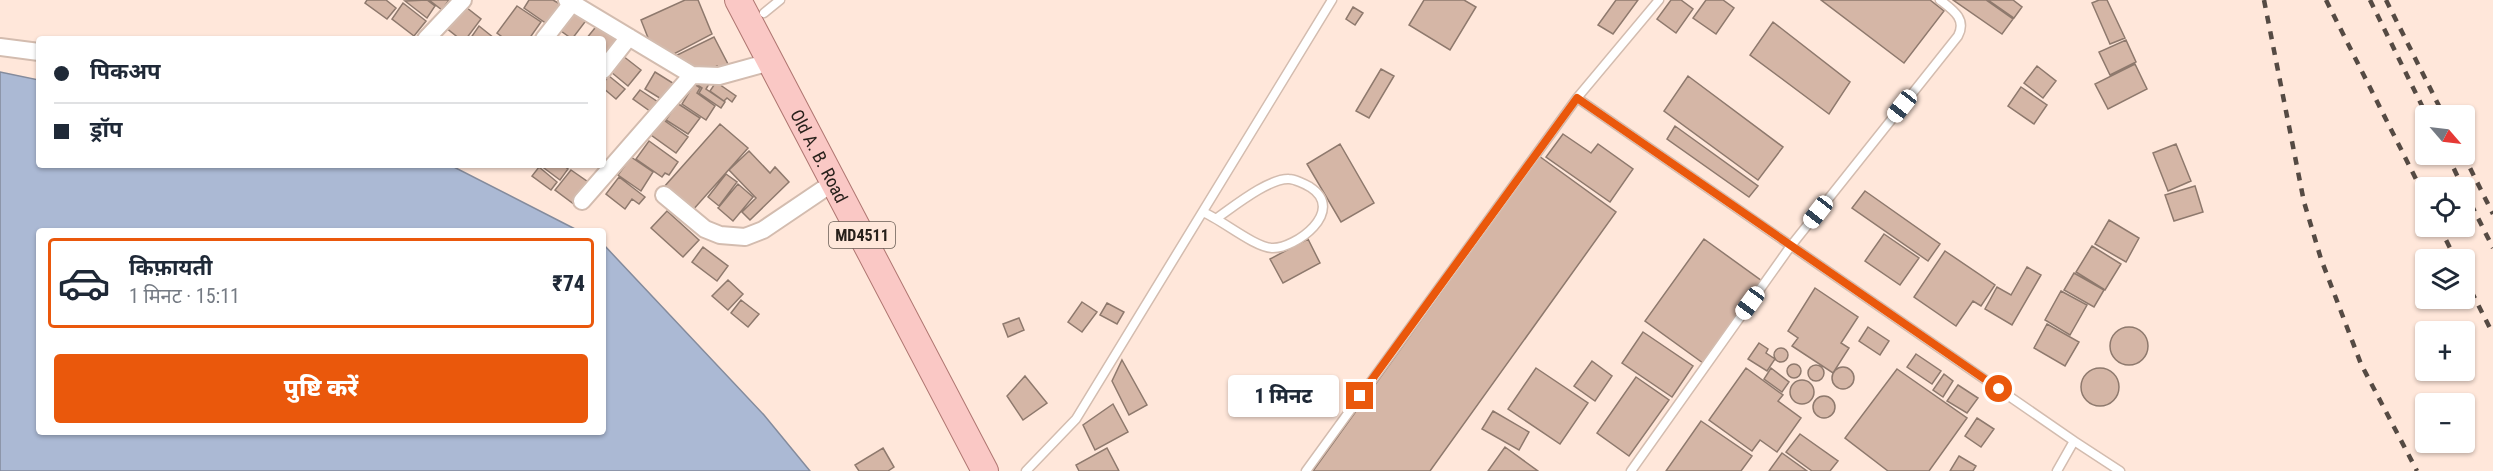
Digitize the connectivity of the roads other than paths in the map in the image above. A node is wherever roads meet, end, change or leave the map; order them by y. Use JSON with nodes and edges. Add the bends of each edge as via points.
{"nodes":[{"id":1,"x":463,"y":0,"type":"edge"},
{"id":2,"x":738,"y":0,"type":"edge"},
{"id":3,"x":1332,"y":0,"type":"edge"},
{"id":4,"x":1659,"y":0,"type":"edge"},
{"id":5,"x":1940,"y":0,"type":"edge"},
{"id":6,"x":570,"y":1,"type":"edge"},
{"id":7,"x":767,"y":4,"type":"edge"},
{"id":8,"x":429,"y":36,"type":"edge"},
{"id":9,"x":546,"y":36,"type":"edge"},
{"id":10,"x":629,"y":38,"type":"junction"},
{"id":11,"x":0,"y":47,"type":"edge"},
{"id":12,"x":36,"y":52,"type":"edge"},
{"id":13,"x":771,"y":62,"type":"junction"},
{"id":14,"x":606,"y":66,"type":"edge"},
{"id":15,"x":692,"y":75,"type":"junction"},
{"id":16,"x":1577,"y":98,"type":"junction"},
{"id":17,"x":834,"y":182,"type":"junction"},
{"id":18,"x":664,"y":195,"type":"dead end"},
{"id":19,"x":582,"y":201,"type":"dead end"},
{"id":20,"x":1203,"y":212,"type":"junction"},
{"id":21,"x":1217,"y":218,"type":"junction"},
{"id":22,"x":1790,"y":247,"type":"junction"},
{"id":23,"x":2074,"y":441,"type":"junction"},
{"id":24,"x":985,"y":471,"type":"edge"},
{"id":25,"x":1002,"y":471,"type":"edge"},
{"id":26,"x":1026,"y":471,"type":"edge"},
{"id":27,"x":1306,"y":471,"type":"edge"},
{"id":28,"x":1631,"y":471,"type":"edge"},
{"id":29,"x":2057,"y":471,"type":"edge"},
{"id":30,"x":2120,"y":471,"type":"edge"}],
"edges":[{"from":1,"to":8,"type":"street"},
{"from":2,"to":13,"type":"main road","name":"Old A. B. Road","number":"MD4511"},
{"from":3,"to":20,"type":"lane"},
{"from":4,"to":16,"type":"lane"},
{"from":5,"to":22,"type":"lane","via":[[1960,19],[1962,29],[1958,36]]},
{"from":6,"to":9,"type":"street"},
{"from":6,"to":10,"type":"street"},
{"from":7,"to":25,"type":"main road","name":"Old A. B. Road","number":"MD4511","via":[[958,394]]},
{"from":10,"to":14,"type":"street"},
{"from":10,"to":15,"type":"street"},
{"from":11,"to":12,"type":"street"},
{"from":13,"to":15,"type":"street","via":[[719,76]]},
{"from":13,"to":17,"type":"main road","name":"Old A. B. Road","number":"MD4511"},
{"from":15,"to":19,"type":"street"},
{"from":16,"to":22,"type":"lane"},
{"from":16,"to":27,"type":"lane"},
{"from":17,"to":18,"type":"street","via":[[763,230],[745,237],[705,229]]},
{"from":17,"to":24,"type":"main road","name":"Old A. B. Road","number":"MD4511"},
{"from":20,"to":21,"type":"lane"},
{"from":20,"to":26,"type":"lane","via":[[1076,419]]},
{"from":21,"to":21,"type":"lane","via":[[1264,247],[1275,248],[1314,227],[1324,203],[1308,185],[1289,178],[1255,191]]},
{"from":22,"to":23,"type":"lane"},
{"from":22,"to":28,"type":"lane"},
{"from":23,"to":29,"type":"lane"},
{"from":23,"to":30,"type":"lane"}]}
